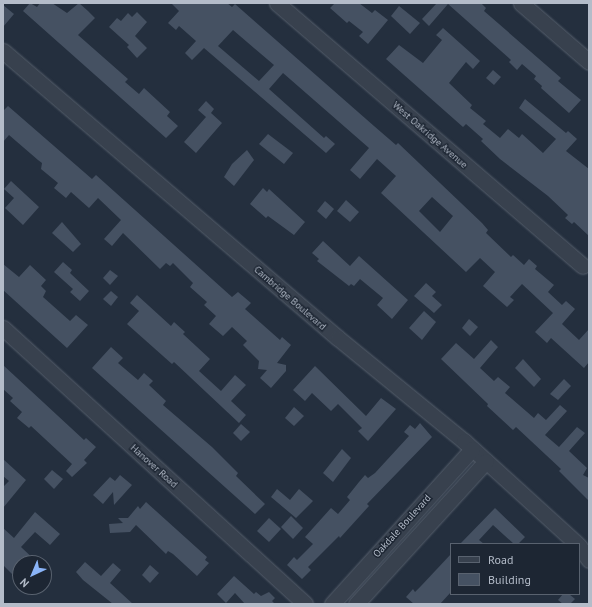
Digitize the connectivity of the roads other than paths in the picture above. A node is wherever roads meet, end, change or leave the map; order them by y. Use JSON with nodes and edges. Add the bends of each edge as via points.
{"nodes":[{"id":1,"x":277,"y":3,"type":"edge"},
{"id":2,"x":521,"y":3,"type":"edge"},
{"id":3,"x":3,"y":51,"type":"edge"},
{"id":4,"x":589,"y":62,"type":"edge"},
{"id":5,"x":583,"y":266,"type":"dead end"},
{"id":6,"x":3,"y":328,"type":"edge"},
{"id":7,"x":472,"y":449,"type":"junction"},
{"id":8,"x":486,"y":461,"type":"junction"},
{"id":9,"x":576,"y":543,"type":"edge"},
{"id":10,"x":580,"y":547,"type":"edge"},
{"id":11,"x":589,"y":560,"type":"edge"},
{"id":12,"x":305,"y":604,"type":"edge"},
{"id":13,"x":332,"y":604,"type":"edge"},
{"id":14,"x":356,"y":604,"type":"edge"}],
"edges":[{"from":1,"to":5,"type":"street","name":"West Oakridge Avenue"},
{"from":2,"to":4,"type":"street"},
{"from":3,"to":7,"type":"street","name":"Cambridge Boulevard","via":[[338,338]]},
{"from":6,"to":12,"type":"street","name":"Hanover Road"},
{"from":7,"to":8,"type":"street","name":"Cambridge Boulevard"},
{"from":7,"to":13,"type":"street","name":"Oakdale Boulevard"},
{"from":8,"to":9,"type":"street","name":"Cambridge Boulevard"},
{"from":8,"to":14,"type":"street","name":"Oakdale Boulevard"},
{"from":10,"to":11,"type":"street"}]}
